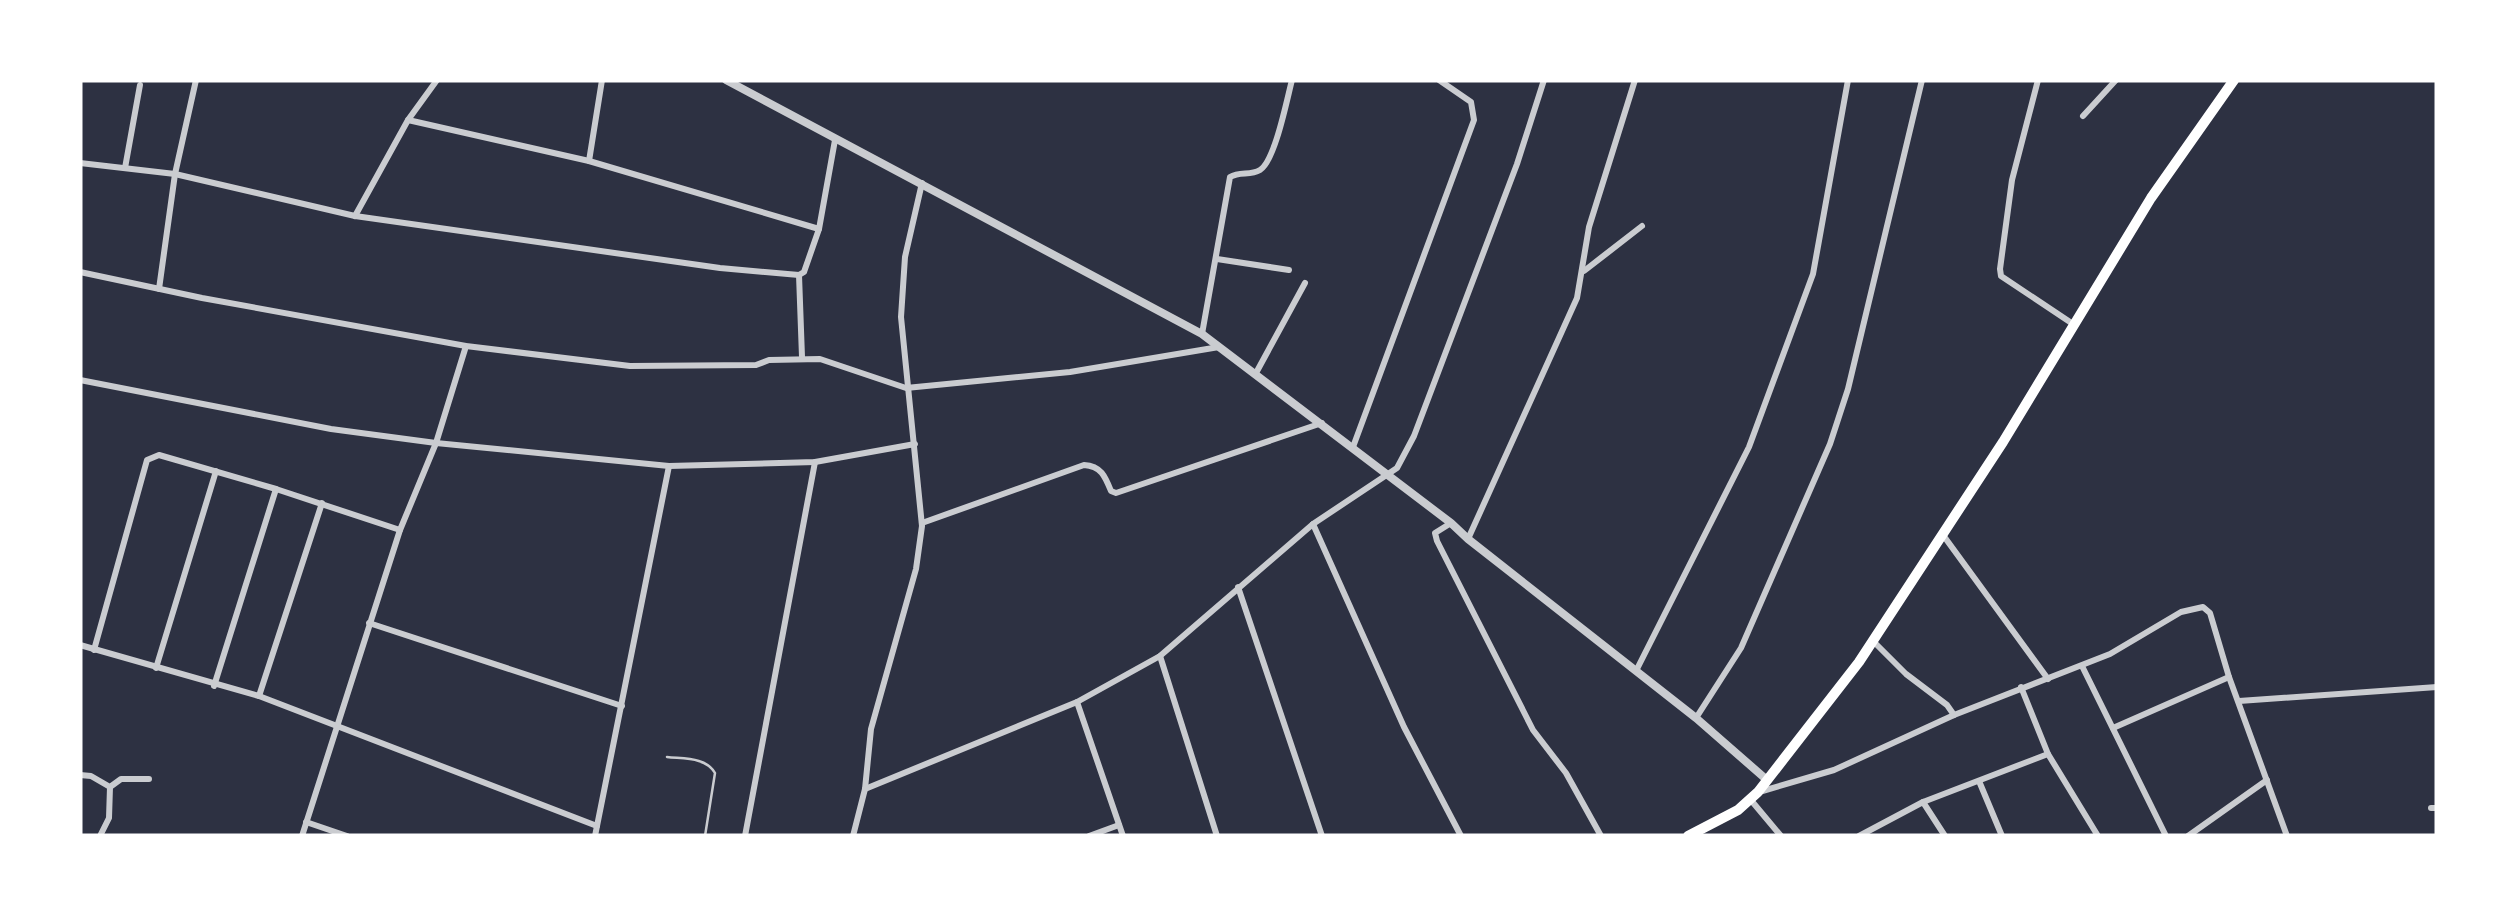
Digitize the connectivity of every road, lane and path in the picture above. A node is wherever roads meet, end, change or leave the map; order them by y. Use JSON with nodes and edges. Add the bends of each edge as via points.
{"nodes":[{"id":1,"x":196,"y":80,"type":"edge"},
{"id":2,"x":436,"y":80,"type":"edge"},
{"id":3,"x":602,"y":80,"type":"edge"},
{"id":4,"x":726,"y":80,"type":"edge"},
{"id":5,"x":1292,"y":80,"type":"edge"},
{"id":6,"x":1439,"y":80,"type":"edge"},
{"id":7,"x":1544,"y":80,"type":"edge"},
{"id":8,"x":1635,"y":80,"type":"edge"},
{"id":9,"x":1848,"y":80,"type":"edge"},
{"id":10,"x":1922,"y":80,"type":"edge"},
{"id":11,"x":2038,"y":80,"type":"edge"},
{"id":12,"x":2116,"y":80,"type":"edge"},
{"id":13,"x":2234,"y":80,"type":"edge"},
{"id":14,"x":140,"y":85,"type":"dead end"},
{"id":15,"x":2083,"y":116,"type":"dead end"},
{"id":16,"x":408,"y":120,"type":"junction"},
{"id":17,"x":835,"y":140,"type":"junction"},
{"id":18,"x":589,"y":161,"type":"junction"},
{"id":19,"x":80,"y":162,"type":"edge"},
{"id":20,"x":126,"y":168,"type":"junction"},
{"id":21,"x":175,"y":174,"type":"junction"},
{"id":22,"x":922,"y":182,"type":"junction"},
{"id":23,"x":355,"y":216,"type":"junction"},
{"id":24,"x":1642,"y":226,"type":"dead end"},
{"id":25,"x":819,"y":229,"type":"junction"},
{"id":26,"x":1217,"y":260,"type":"junction"},
{"id":27,"x":1289,"y":270,"type":"dead end"},
{"id":28,"x":80,"y":272,"type":"edge"},
{"id":29,"x":1583,"y":272,"type":"junction"},
{"id":30,"x":799,"y":276,"type":"junction"},
{"id":31,"x":1305,"y":282,"type":"dead end"},
{"id":32,"x":159,"y":289,"type":"junction"},
{"id":33,"x":2072,"y":324,"type":"junction"},
{"id":34,"x":1202,"y":334,"type":"junction"},
{"id":35,"x":466,"y":346,"type":"junction"},
{"id":36,"x":1220,"y":347,"type":"junction"},
{"id":37,"x":802,"y":358,"type":"junction"},
{"id":38,"x":1256,"y":374,"type":"junction"},
{"id":39,"x":80,"y":380,"type":"edge"},
{"id":40,"x":906,"y":388,"type":"junction"},
{"id":41,"x":1323,"y":423,"type":"junction"},
{"id":42,"x":436,"y":443,"type":"junction"},
{"id":43,"x":915,"y":444,"type":"junction"},
{"id":44,"x":1353,"y":447,"type":"junction"},
{"id":45,"x":815,"y":462,"type":"junction"},
{"id":46,"x":669,"y":466,"type":"junction"},
{"id":47,"x":216,"y":471,"type":"junction"},
{"id":48,"x":1384,"y":474,"type":"junction"},
{"id":49,"x":276,"y":489,"type":"junction"},
{"id":50,"x":322,"y":503,"type":"junction"},
{"id":51,"x":922,"y":522,"type":"junction"},
{"id":52,"x":1451,"y":522,"type":"junction"},
{"id":53,"x":1313,"y":524,"type":"junction"},
{"id":54,"x":400,"y":530,"type":"junction"},
{"id":55,"x":1944,"y":535,"type":"junction"},
{"id":56,"x":1468,"y":539,"type":"junction"},
{"id":57,"x":1238,"y":587,"type":"junction"},
{"id":58,"x":370,"y":623,"type":"junction"},
{"id":59,"x":1873,"y":641,"type":"junction"},
{"id":60,"x":80,"y":646,"type":"edge"},
{"id":61,"x":94,"y":650,"type":"junction"},
{"id":62,"x":1160,"y":656,"type":"junction"},
{"id":63,"x":2082,"y":666,"type":"junction"},
{"id":64,"x":156,"y":668,"type":"junction"},
{"id":65,"x":1636,"y":671,"type":"junction"},
{"id":66,"x":2229,"y":677,"type":"junction"},
{"id":67,"x":2048,"y":679,"type":"junction"},
{"id":68,"x":214,"y":686,"type":"junction"},
{"id":69,"x":2437,"y":687,"type":"edge"},
{"id":70,"x":2020,"y":688,"type":"junction"},
{"id":71,"x":259,"y":696,"type":"junction"},
{"id":72,"x":2239,"y":701,"type":"junction"},
{"id":73,"x":1077,"y":702,"type":"junction"},
{"id":74,"x":622,"y":706,"type":"junction"},
{"id":75,"x":1954,"y":715,"type":"junction"},
{"id":76,"x":1696,"y":718,"type":"junction"},
{"id":77,"x":334,"y":727,"type":"junction"},
{"id":78,"x":2114,"y":728,"type":"junction"},
{"id":79,"x":2048,"y":754,"type":"junction"},
{"id":80,"x":667,"y":757,"type":"dead end"},
{"id":81,"x":80,"y":776,"type":"edge"},
{"id":82,"x":148,"y":779,"type":"dead end"},
{"id":83,"x":1768,"y":780,"type":"junction"},
{"id":84,"x":1979,"y":780,"type":"junction"},
{"id":85,"x":2267,"y":780,"type":"junction"},
{"id":86,"x":110,"y":786,"type":"junction"},
{"id":87,"x":865,"y":788,"type":"junction"},
{"id":88,"x":1754,"y":796,"type":"junction"},
{"id":89,"x":1924,"y":802,"type":"junction"},
{"id":90,"x":306,"y":822,"type":"junction"},
{"id":91,"x":1119,"y":825,"type":"junction"},
{"id":92,"x":598,"y":826,"type":"junction"},
{"id":93,"x":1863,"y":835,"type":"edge"},
{"id":94,"x":100,"y":836,"type":"edge"},
{"id":95,"x":302,"y":836,"type":"edge"},
{"id":96,"x":347,"y":836,"type":"edge"},
{"id":97,"x":595,"y":836,"type":"edge"},
{"id":98,"x":705,"y":836,"type":"edge"},
{"id":99,"x":745,"y":836,"type":"edge"},
{"id":100,"x":852,"y":836,"type":"edge"},
{"id":101,"x":1089,"y":836,"type":"edge"},
{"id":102,"x":1123,"y":836,"type":"edge"},
{"id":103,"x":1217,"y":836,"type":"edge"},
{"id":104,"x":1322,"y":836,"type":"edge"},
{"id":105,"x":1462,"y":836,"type":"edge"},
{"id":106,"x":1602,"y":836,"type":"edge"},
{"id":107,"x":1688,"y":836,"type":"edge"},
{"id":108,"x":1781,"y":836,"type":"edge"},
{"id":109,"x":1945,"y":836,"type":"edge"},
{"id":110,"x":2002,"y":836,"type":"edge"},
{"id":111,"x":2098,"y":836,"type":"edge"},
{"id":112,"x":2166,"y":836,"type":"edge"},
{"id":113,"x":2188,"y":836,"type":"edge"},
{"id":114,"x":2287,"y":836,"type":"edge"}],
"edges":[{"from":1,"to":21,"type":"street"},
{"from":2,"to":16,"type":"street"},
{"from":3,"to":18,"type":"street"},
{"from":4,"to":17,"type":"street"},
{"from":5,"to":26,"type":"street","via":[[1264,168],[1230,178]]},
{"from":6,"to":44,"type":"street","via":[[1471,102],[1474,120]]},
{"from":7,"to":48,"type":"street","via":[[1414,436],[1397,468]]},
{"from":8,"to":29,"type":"street","via":[[1590,227]]},
{"from":9,"to":65,"type":"street","via":[[1814,274],[1748,448]]},
{"from":10,"to":76,"type":"street","via":[[1830,444],[1741,648]]},
{"from":11,"to":33,"type":"street","via":[[2012,180],[2000,269]]},
{"from":12,"to":15,"type":"street"},
{"from":13,"to":33,"type":"highway"},
{"from":14,"to":20,"type":"street"},
{"from":16,"to":18,"type":"street"},
{"from":16,"to":23,"type":"street"},
{"from":17,"to":22,"type":"street"},
{"from":17,"to":25,"type":"street"},
{"from":18,"to":25,"type":"street"},
{"from":19,"to":20,"type":"street"},
{"from":20,"to":21,"type":"street"},
{"from":21,"to":23,"type":"street"},
{"from":21,"to":32,"type":"street"},
{"from":22,"to":34,"type":"street"},
{"from":22,"to":40,"type":"street","via":[[904,272]]},
{"from":23,"to":30,"type":"street"},
{"from":24,"to":29,"type":"street"},
{"from":25,"to":30,"type":"street"},
{"from":26,"to":27,"type":"street"},
{"from":26,"to":34,"type":"street"},
{"from":28,"to":32,"type":"street"},
{"from":29,"to":56,"type":"street"},
{"from":30,"to":37,"type":"street"},
{"from":31,"to":38,"type":"street"},
{"from":32,"to":35,"type":"street"},
{"from":33,"to":55,"type":"highway"},
{"from":34,"to":36,"type":"street"},
{"from":35,"to":37,"type":"street","via":[[630,366]]},
{"from":35,"to":42,"type":"street"},
{"from":36,"to":38,"type":"street"},
{"from":36,"to":40,"type":"street","via":[[1070,372]]},
{"from":37,"to":40,"type":"street"},
{"from":38,"to":41,"type":"street"},
{"from":39,"to":42,"type":"street"},
{"from":40,"to":43,"type":"street"},
{"from":41,"to":44,"type":"street"},
{"from":41,"to":51,"type":"street","via":[[1116,492],[1103,472],[1084,465]]},
{"from":42,"to":46,"type":"street"},
{"from":42,"to":54,"type":"street"},
{"from":43,"to":45,"type":"street"},
{"from":43,"to":51,"type":"street"},
{"from":44,"to":48,"type":"street"},
{"from":45,"to":46,"type":"street"},
{"from":45,"to":99,"type":"street"},
{"from":46,"to":74,"type":"street"},
{"from":47,"to":49,"type":"street"},
{"from":47,"to":61,"type":"street","via":[[159,454],[147,460]]},
{"from":47,"to":64,"type":"street"},
{"from":48,"to":52,"type":"street"},
{"from":48,"to":53,"type":"street"},
{"from":49,"to":50,"type":"street"},
{"from":49,"to":68,"type":"street"},
{"from":50,"to":54,"type":"street"},
{"from":50,"to":71,"type":"street"},
{"from":51,"to":87,"type":"street","via":[[916,569],[872,729]]},
{"from":52,"to":56,"type":"street"},
{"from":52,"to":106,"type":"street","via":[[1435,533],[1437,541],[1533,730]]},
{"from":53,"to":57,"type":"street"},
{"from":53,"to":105,"type":"street","via":[[1404,728]]},
{"from":54,"to":58,"type":"street"},
{"from":55,"to":59,"type":"highway"},
{"from":55,"to":67,"type":"street"},
{"from":56,"to":65,"type":"street"},
{"from":57,"to":62,"type":"street"},
{"from":57,"to":104,"type":"street"},
{"from":58,"to":74,"type":"street"},
{"from":58,"to":77,"type":"street"},
{"from":59,"to":75,"type":"street"},
{"from":59,"to":83,"type":"highway"},
{"from":60,"to":61,"type":"street"},
{"from":61,"to":64,"type":"street"},
{"from":62,"to":73,"type":"street"},
{"from":62,"to":103,"type":"street"},
{"from":63,"to":66,"type":"street","via":[[2181,612],[2203,607]]},
{"from":63,"to":67,"type":"street"},
{"from":63,"to":78,"type":"street"},
{"from":64,"to":68,"type":"street"},
{"from":65,"to":76,"type":"street"},
{"from":66,"to":72,"type":"street"},
{"from":66,"to":78,"type":"street"},
{"from":67,"to":70,"type":"street"},
{"from":68,"to":71,"type":"street"},
{"from":69,"to":72,"type":"street"},
{"from":70,"to":75,"type":"street"},
{"from":70,"to":79,"type":"street"},
{"from":71,"to":77,"type":"street"},
{"from":72,"to":85,"type":"street"},
{"from":73,"to":87,"type":"street"},
{"from":73,"to":91,"type":"street"},
{"from":74,"to":92,"type":"street"},
{"from":75,"to":88,"type":"street","via":[[1834,770]]},
{"from":76,"to":83,"type":"street"},
{"from":77,"to":90,"type":"street"},
{"from":77,"to":92,"type":"street"},
{"from":78,"to":112,"type":"street"},
{"from":79,"to":84,"type":"street"},
{"from":79,"to":111,"type":"street"},
{"from":80,"to":98,"type":"lane","via":[[702,761],[716,772]]},
{"from":81,"to":86,"type":"street"},
{"from":82,"to":86,"type":"street"},
{"from":83,"to":88,"type":"highway"},
{"from":84,"to":89,"type":"street"},
{"from":84,"to":110,"type":"street"},
{"from":85,"to":113,"type":"street"},
{"from":85,"to":114,"type":"street"},
{"from":86,"to":94,"type":"street","via":[[109,818]]},
{"from":87,"to":100,"type":"street"},
{"from":88,"to":107,"type":"highway"},
{"from":88,"to":108,"type":"street"},
{"from":89,"to":93,"type":"street"},
{"from":89,"to":109,"type":"street"},
{"from":90,"to":95,"type":"street"},
{"from":90,"to":96,"type":"street"},
{"from":91,"to":101,"type":"street"},
{"from":91,"to":102,"type":"street"},
{"from":92,"to":97,"type":"street"}]}
